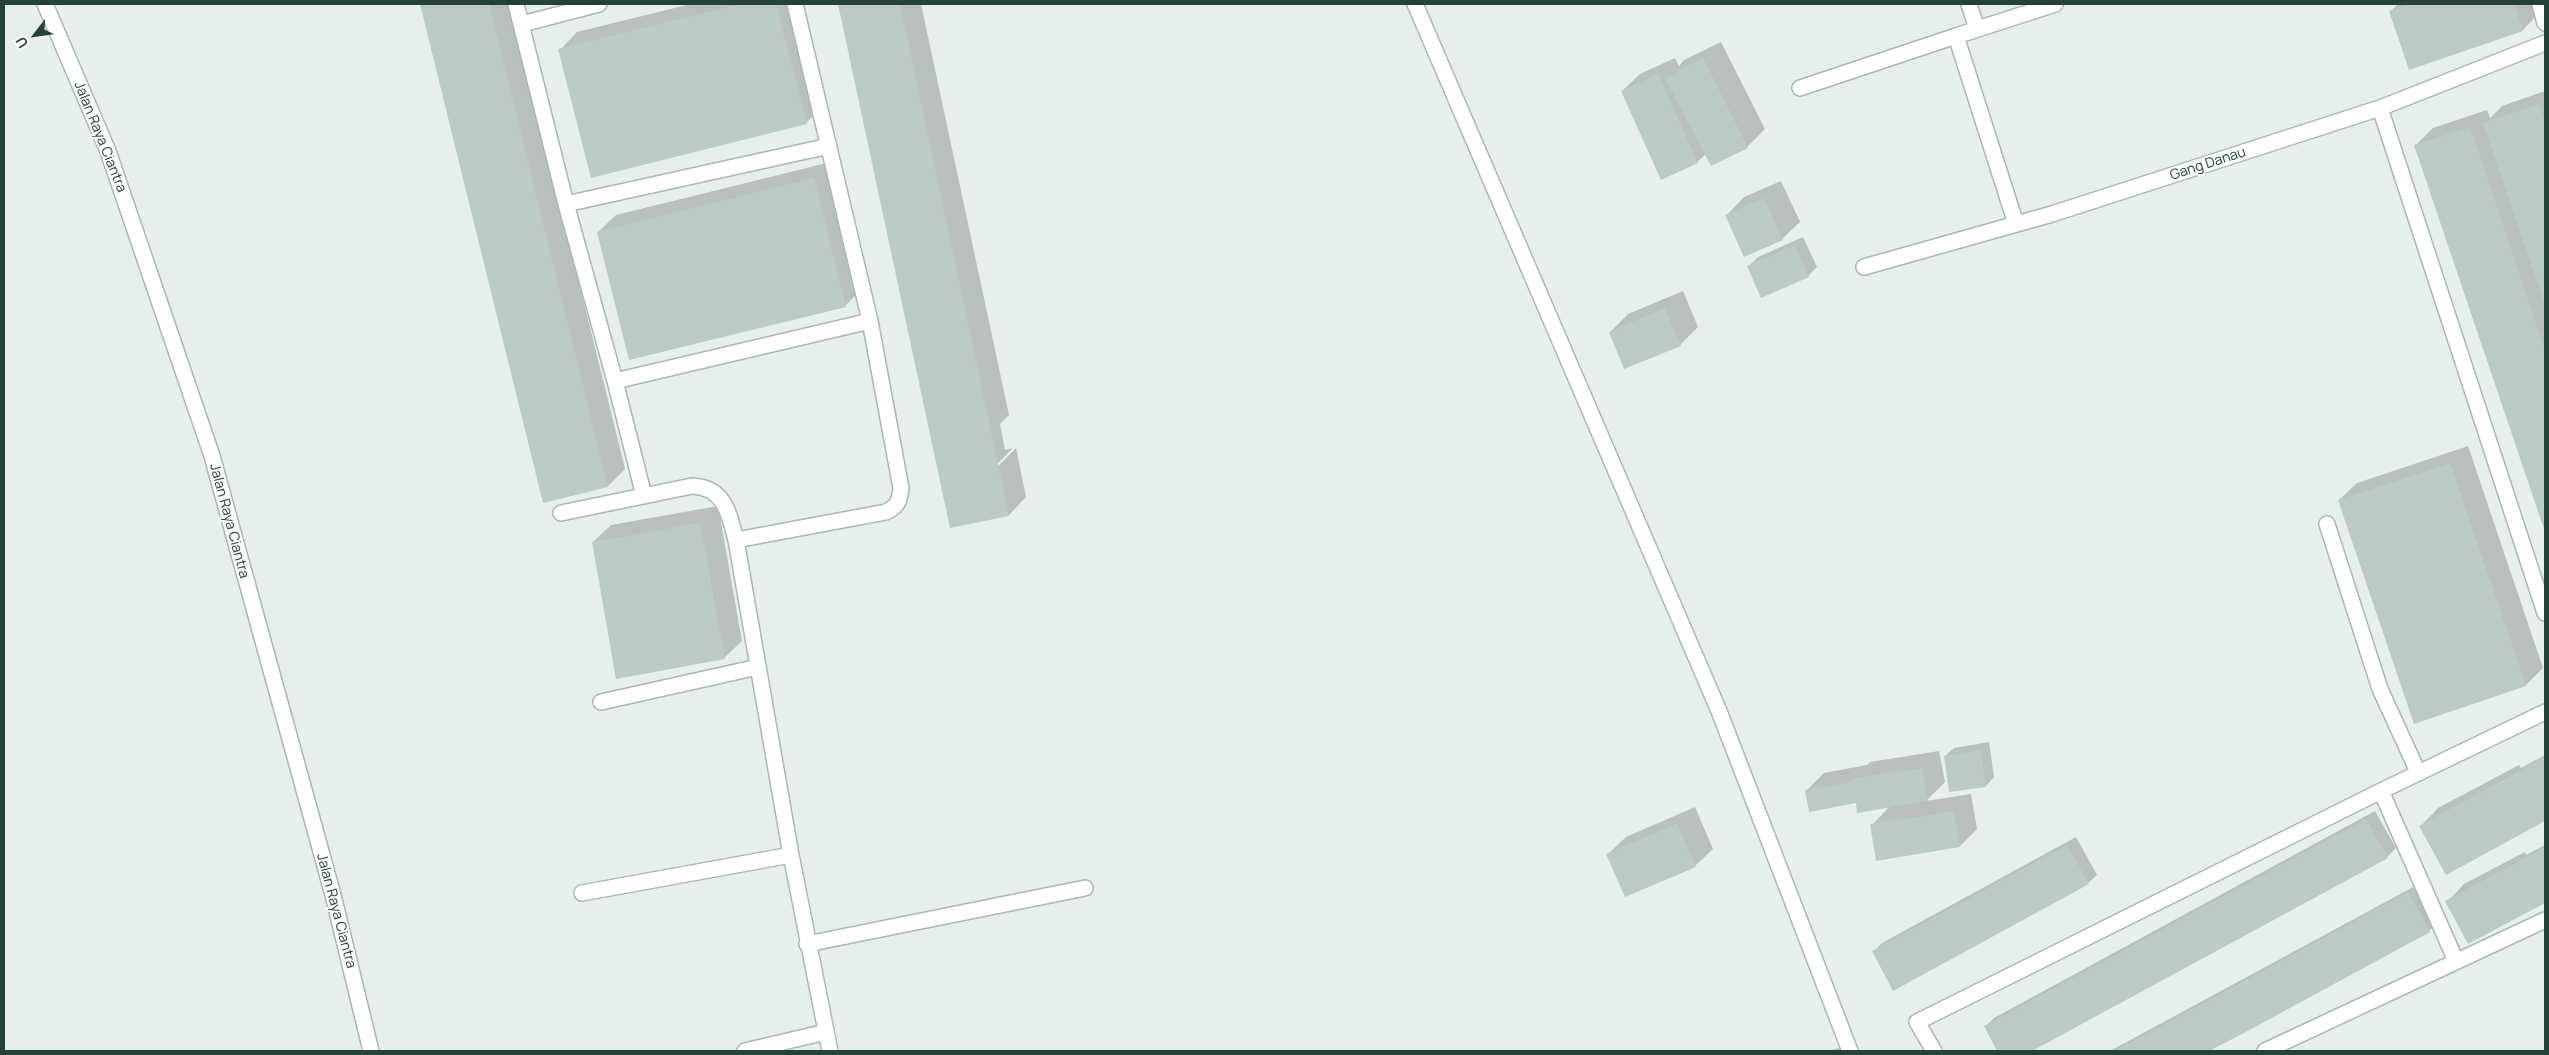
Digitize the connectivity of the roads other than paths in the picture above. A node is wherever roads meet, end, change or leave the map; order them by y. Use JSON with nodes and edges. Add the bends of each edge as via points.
{"nodes":[{"id":1,"x":45,"y":4,"type":"edge"},
{"id":2,"x":516,"y":4,"type":"edge"},
{"id":3,"x":599,"y":4,"type":"edge"},
{"id":4,"x":795,"y":4,"type":"edge"},
{"id":5,"x":1416,"y":4,"type":"edge"},
{"id":6,"x":1969,"y":4,"type":"edge"},
{"id":7,"x":2055,"y":4,"type":"edge"},
{"id":8,"x":2540,"y":4,"type":"edge"},
{"id":9,"x":2545,"y":23,"type":"edge"},
{"id":10,"x":522,"y":24,"type":"junction"},
{"id":11,"x":1977,"y":29,"type":"junction"},
{"id":12,"x":1956,"y":36,"type":"junction"},
{"id":13,"x":2545,"y":43,"type":"edge"},
{"id":14,"x":1800,"y":88,"type":"dead end"},
{"id":15,"x":2380,"y":108,"type":"junction"},
{"id":16,"x":829,"y":146,"type":"junction"},
{"id":17,"x":566,"y":204,"type":"junction"},
{"id":18,"x":2016,"y":224,"type":"junction"},
{"id":19,"x":1864,"y":267,"type":"dead end"},
{"id":20,"x":870,"y":321,"type":"junction"},
{"id":21,"x":615,"y":380,"type":"junction"},
{"id":22,"x":644,"y":496,"type":"junction"},
{"id":23,"x":561,"y":513,"type":"dead end"},
{"id":24,"x":2327,"y":524,"type":"dead end"},
{"id":25,"x":736,"y":540,"type":"junction"},
{"id":26,"x":2545,"y":613,"type":"edge"},
{"id":27,"x":758,"y":667,"type":"junction"},
{"id":28,"x":601,"y":702,"type":"dead end"},
{"id":29,"x":2545,"y":712,"type":"edge"},
{"id":30,"x":2418,"y":772,"type":"junction"},
{"id":31,"x":2381,"y":791,"type":"junction"},
{"id":32,"x":791,"y":855,"type":"junction"},
{"id":33,"x":1085,"y":888,"type":"dead end"},
{"id":34,"x":582,"y":893,"type":"dead end"},
{"id":35,"x":2545,"y":920,"type":"edge"},
{"id":36,"x":807,"y":944,"type":"junction"},
{"id":37,"x":2456,"y":961,"type":"junction"},
{"id":38,"x":826,"y":1032,"type":"junction"},
{"id":39,"x":372,"y":1051,"type":"edge"},
{"id":40,"x":745,"y":1051,"type":"edge"},
{"id":41,"x":830,"y":1051,"type":"edge"},
{"id":42,"x":1850,"y":1051,"type":"edge"},
{"id":43,"x":1934,"y":1051,"type":"edge"},
{"id":44,"x":2265,"y":1051,"type":"edge"}],
"edges":[{"from":1,"to":39,"type":"street","name":"Jalan Raya Ciantra","via":[[108,151],[212,456],[334,895]]},
{"from":2,"to":10,"type":"street"},
{"from":3,"to":10,"type":"street"},
{"from":4,"to":16,"type":"street"},
{"from":5,"to":42,"type":"street","via":[[1719,711]]},
{"from":6,"to":11,"type":"street"},
{"from":7,"to":11,"type":"street"},
{"from":8,"to":9,"type":"street"},
{"from":10,"to":17,"type":"street"},
{"from":11,"to":12,"type":"street"},
{"from":12,"to":14,"type":"street"},
{"from":12,"to":18,"type":"street"},
{"from":13,"to":15,"type":"street","name":"Gang Danau"},
{"from":15,"to":18,"type":"street","name":"Gang Danau"},
{"from":15,"to":26,"type":"street"},
{"from":16,"to":17,"type":"street"},
{"from":16,"to":20,"type":"street"},
{"from":17,"to":21,"type":"street"},
{"from":18,"to":19,"type":"street","name":"Gang Danau"},
{"from":20,"to":21,"type":"street"},
{"from":20,"to":25,"type":"street","via":[[900,488],[897,505],[886,512]]},
{"from":21,"to":22,"type":"street"},
{"from":22,"to":23,"type":"street"},
{"from":22,"to":25,"type":"street","via":[[692,486],[713,491],[726,505]]},
{"from":24,"to":30,"type":"street","via":[[2380,689]]},
{"from":25,"to":27,"type":"street"},
{"from":27,"to":28,"type":"street"},
{"from":27,"to":32,"type":"street"},
{"from":29,"to":30,"type":"street"},
{"from":30,"to":31,"type":"street"},
{"from":31,"to":37,"type":"street"},
{"from":31,"to":43,"type":"street","via":[[1917,1022]]},
{"from":32,"to":34,"type":"street"},
{"from":32,"to":36,"type":"street"},
{"from":33,"to":36,"type":"street"},
{"from":35,"to":37,"type":"street"},
{"from":36,"to":38,"type":"street"},
{"from":37,"to":44,"type":"street"},
{"from":38,"to":40,"type":"street"},
{"from":38,"to":41,"type":"street"}]}
